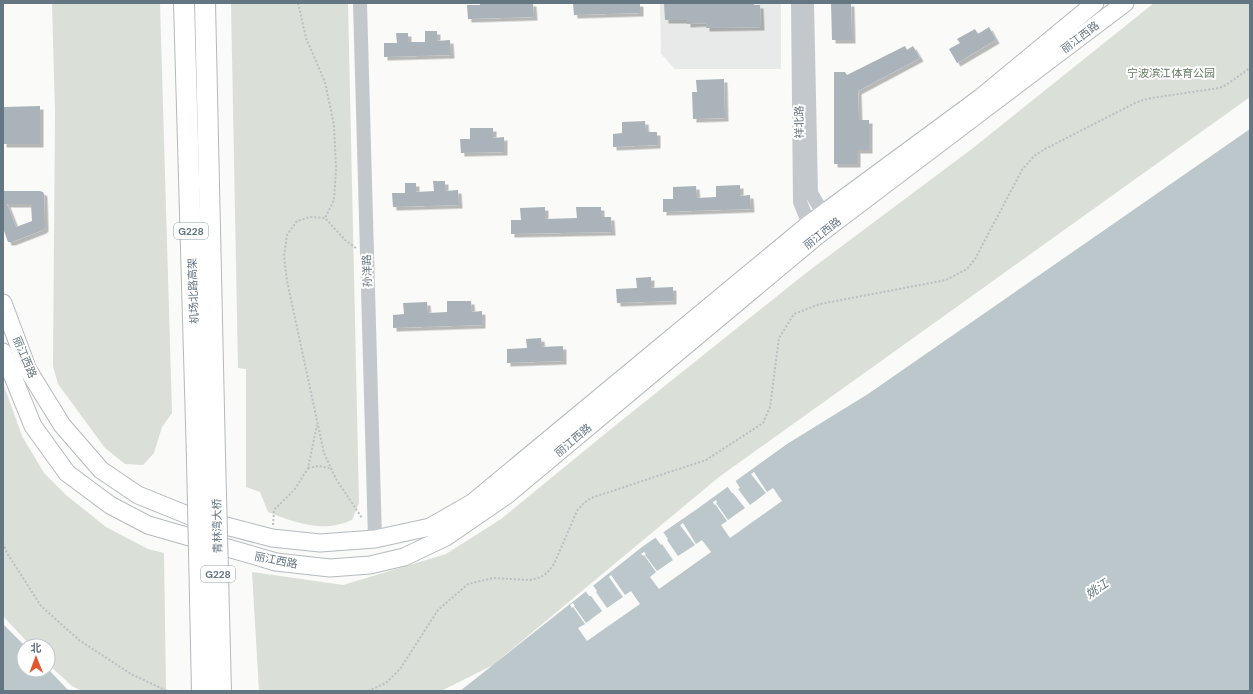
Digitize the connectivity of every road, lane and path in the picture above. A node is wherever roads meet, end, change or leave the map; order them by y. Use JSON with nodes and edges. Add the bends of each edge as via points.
{"nodes":[{"id":1,"x":184,"y":3,"type":"edge"},
{"id":2,"x":205,"y":3,"type":"edge"},
{"id":3,"x":298,"y":3,"type":"edge"},
{"id":4,"x":360,"y":3,"type":"edge"},
{"id":5,"x":798,"y":3,"type":"edge"},
{"id":6,"x":807,"y":3,"type":"edge"},
{"id":7,"x":1095,"y":3,"type":"edge"},
{"id":8,"x":1125,"y":3,"type":"edge"},
{"id":9,"x":1250,"y":68,"type":"edge"},
{"id":10,"x":325,"y":218,"type":"junction"},
{"id":11,"x":828,"y":218,"type":"junction"},
{"id":12,"x":813,"y":230,"type":"junction"},
{"id":13,"x":367,"y":253,"type":"junction"},
{"id":14,"x":3,"y":303,"type":"edge"},
{"id":15,"x":3,"y":352,"type":"edge"},
{"id":16,"x":317,"y":424,"type":"junction"},
{"id":17,"x":206,"y":458,"type":"junction"},
{"id":18,"x":308,"y":468,"type":"junction"},
{"id":19,"x":331,"y":468,"type":"junction"},
{"id":20,"x":272,"y":538,"type":"junction"},
{"id":21,"x":375,"y":539,"type":"junction"},
{"id":22,"x":3,"y":543,"type":"edge"},
{"id":23,"x":167,"y":691,"type":"edge"},
{"id":24,"x":202,"y":691,"type":"edge"},
{"id":25,"x":221,"y":691,"type":"edge"},
{"id":26,"x":368,"y":691,"type":"edge"}],
"edges":[{"from":1,"to":17,"type":"highway","name":"机场北路高架","number":"G228"},
{"from":2,"to":17,"type":"highway","name":"机场北路高架","number":"G228"},
{"from":3,"to":10,"type":"path","via":[[306,38],[325,82],[334,125],[334,200]]},
{"from":4,"to":13,"type":"street","name":"孙洋路"},
{"from":5,"to":12,"type":"street","name":"祥北路","via":[[800,202]]},
{"from":6,"to":11,"type":"street","name":"祥北路","via":[[811,193]]},
{"from":7,"to":11,"type":"main road","name":"丽江西路"},
{"from":8,"to":11,"type":"main road","name":"丽江西路"},
{"from":9,"to":26,"type":"path","via":[[1219,88],[1135,103],[1034,156],[1022,170],[975,259],[967,269],[953,277],[820,304],[794,314],[779,338],[770,407],[763,423],[706,460],[591,498],[577,511],[554,564],[547,573],[530,580],[493,578],[468,584],[438,610],[400,669],[386,683]]},
{"from":10,"to":13,"type":"path","via":[[345,240],[357,250]]},
{"from":10,"to":16,"type":"path","via":[[310,217],[297,221],[287,236],[284,256]]},
{"from":11,"to":12,"type":"main road","name":"丽江西路"},
{"from":12,"to":15,"type":"main road","name":"丽江西路","via":[[506,495],[446,537],[404,557],[370,565],[330,568],[276,562],[148,525],[110,505],[67,473],[33,426]]},
{"from":12,"to":21,"type":"main road","name":"丽江西路","via":[[472,503],[430,527]]},
{"from":13,"to":21,"type":"street","name":"孙洋路"},
{"from":14,"to":20,"type":"main road","name":"丽江西路","via":[[28,370],[62,426],[101,470],[138,495],[188,515]]},
{"from":16,"to":18,"type":"path"},
{"from":16,"to":19,"type":"path"},
{"from":17,"to":24,"type":"highway","name":"青林湾大桥","number":"G228","bridge":true},
{"from":17,"to":25,"type":"highway","name":"青林湾大桥","number":"G228","bridge":true},
{"from":18,"to":19,"type":"path"},
{"from":18,"to":20,"type":"path","via":[[295,488],[274,510]]},
{"from":19,"to":21,"type":"path"},
{"from":20,"to":21,"type":"main road","name":"丽江西路","via":[[320,543]]},
{"from":22,"to":23,"type":"path","via":[[41,606],[79,640],[130,674]]}]}
